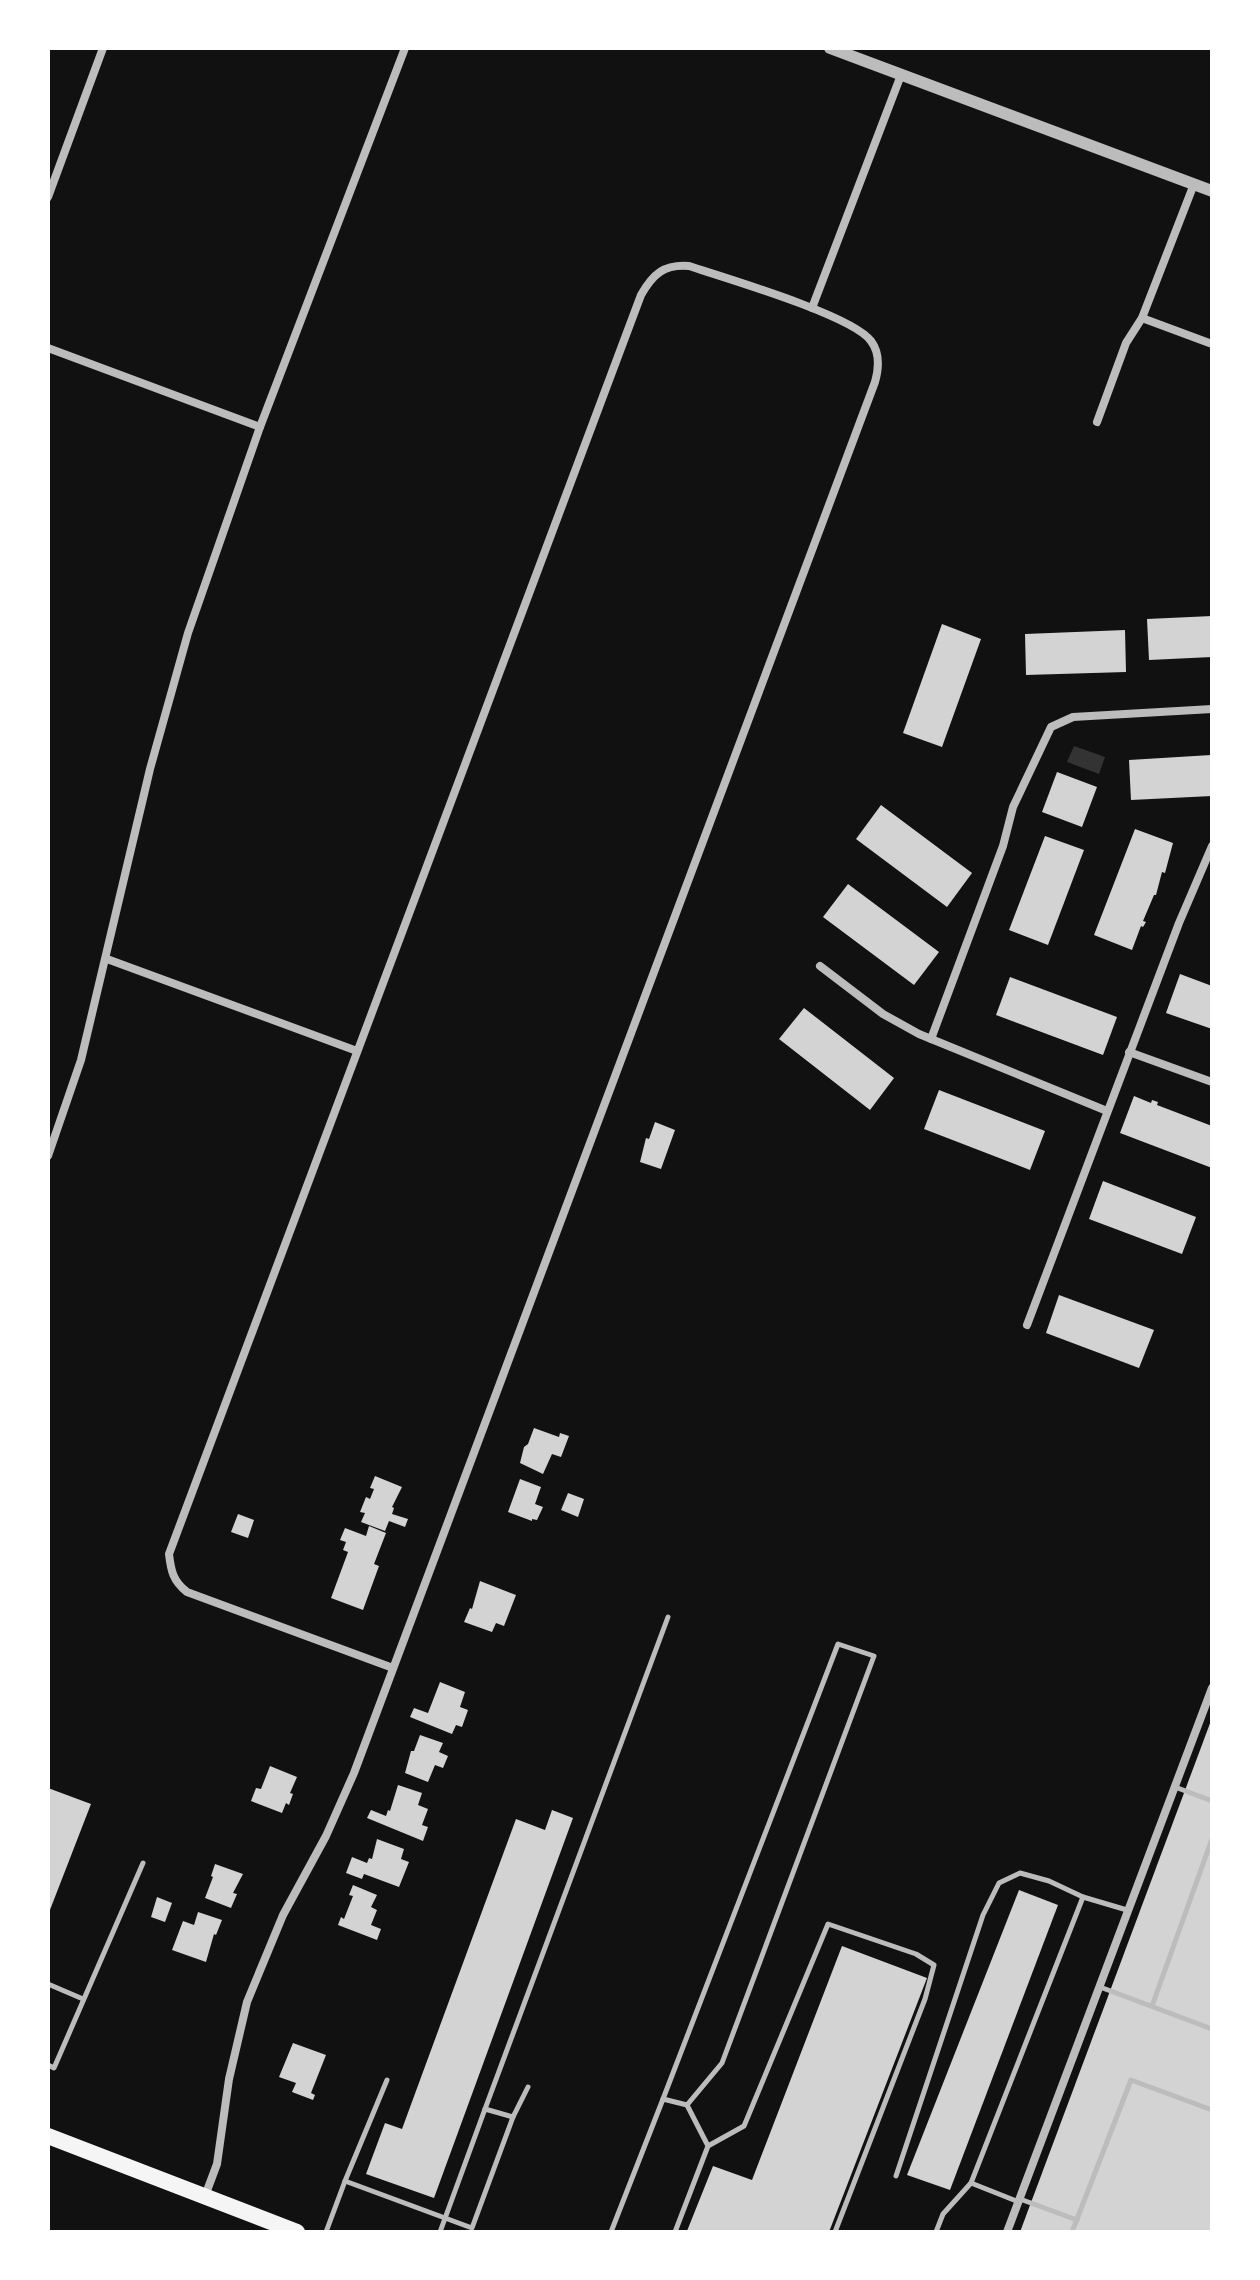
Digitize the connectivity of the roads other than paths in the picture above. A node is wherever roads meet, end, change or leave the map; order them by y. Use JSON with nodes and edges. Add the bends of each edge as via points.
{"nodes":[{"id":1,"x":103,"y":48,"type":"edge"},
{"id":2,"x":405,"y":48,"type":"edge"},
{"id":3,"x":830,"y":48,"type":"edge"},
{"id":4,"x":901,"y":75,"type":"junction"},
{"id":5,"x":1194,"y":184,"type":"junction"},
{"id":6,"x":1212,"y":191,"type":"edge"},
{"id":7,"x":48,"y":197,"type":"edge"},
{"id":8,"x":812,"y":308,"type":"junction"},
{"id":9,"x":1142,"y":318,"type":"junction"},
{"id":10,"x":1212,"y":344,"type":"edge"},
{"id":11,"x":48,"y":348,"type":"edge"},
{"id":12,"x":1097,"y":422,"type":"dead end"},
{"id":13,"x":260,"y":427,"type":"junction"},
{"id":14,"x":1212,"y":709,"type":"edge"},
{"id":15,"x":1212,"y":846,"type":"edge"},
{"id":16,"x":107,"y":959,"type":"junction"},
{"id":17,"x":820,"y":966,"type":"dead end"},
{"id":18,"x":931,"y":1039,"type":"junction"},
{"id":19,"x":357,"y":1051,"type":"junction"},
{"id":20,"x":1129,"y":1052,"type":"junction"},
{"id":21,"x":1212,"y":1082,"type":"edge"},
{"id":22,"x":1107,"y":1111,"type":"junction"},
{"id":23,"x":48,"y":1156,"type":"edge"},
{"id":24,"x":1027,"y":1325,"type":"dead end"},
{"id":25,"x":668,"y":1617,"type":"dead end"},
{"id":26,"x":393,"y":1668,"type":"junction"},
{"id":27,"x":1212,"y":1688,"type":"edge"},
{"id":28,"x":1174,"y":1787,"type":"junction"},
{"id":29,"x":1212,"y":1801,"type":"edge"},
{"id":30,"x":1212,"y":1839,"type":"edge"},
{"id":31,"x":143,"y":1863,"type":"dead end"},
{"id":32,"x":1083,"y":1897,"type":"junction"},
{"id":33,"x":1128,"y":1910,"type":"junction"},
{"id":34,"x":48,"y":1984,"type":"edge"},
{"id":35,"x":1099,"y":1986,"type":"junction"},
{"id":36,"x":83,"y":1999,"type":"junction"},
{"id":37,"x":1152,"y":2006,"type":"junction"},
{"id":38,"x":1212,"y":2029,"type":"edge"},
{"id":39,"x":48,"y":2065,"type":"edge"},
{"id":40,"x":387,"y":2080,"type":"dead end"},
{"id":41,"x":528,"y":2087,"type":"dead end"},
{"id":42,"x":663,"y":2099,"type":"junction"},
{"id":43,"x":687,"y":2105,"type":"junction"},
{"id":44,"x":485,"y":2109,"type":"junction"},
{"id":45,"x":1212,"y":2110,"type":"edge"},
{"id":46,"x":513,"y":2117,"type":"junction"},
{"id":47,"x":48,"y":2136,"type":"edge"},
{"id":48,"x":708,"y":2146,"type":"junction"},
{"id":49,"x":896,"y":2176,"type":"dead end"},
{"id":50,"x":345,"y":2181,"type":"junction"},
{"id":51,"x":971,"y":2183,"type":"junction"},
{"id":52,"x":205,"y":2196,"type":"junction"},
{"id":53,"x":1019,"y":2200,"type":"junction"},
{"id":54,"x":445,"y":2219,"type":"junction"},
{"id":55,"x":1077,"y":2220,"type":"junction"},
{"id":56,"x":290,"y":2231,"type":"edge"},
{"id":57,"x":326,"y":2232,"type":"edge"},
{"id":58,"x":440,"y":2232,"type":"edge"},
{"id":59,"x":611,"y":2232,"type":"edge"},
{"id":60,"x":675,"y":2232,"type":"edge"},
{"id":61,"x":835,"y":2232,"type":"edge"},
{"id":62,"x":936,"y":2232,"type":"edge"},
{"id":63,"x":1007,"y":2232,"type":"edge"},
{"id":64,"x":1072,"y":2232,"type":"edge"}],
"edges":[{"from":1,"to":7,"type":"street"},
{"from":2,"to":13,"type":"street"},
{"from":3,"to":4,"type":"street"},
{"from":4,"to":5,"type":"street"},
{"from":4,"to":8,"type":"street"},
{"from":5,"to":6,"type":"street"},
{"from":5,"to":9,"type":"street"},
{"from":8,"to":19,"type":"street","via":[[689,266],[658,271],[641,295]]},
{"from":8,"to":26,"type":"street","via":[[861,330],[872,342],[879,368],[875,382]]},
{"from":9,"to":10,"type":"street"},
{"from":9,"to":12,"type":"street","via":[[1126,343]]},
{"from":11,"to":13,"type":"street"},
{"from":13,"to":16,"type":"street","via":[[188,633]]},
{"from":14,"to":18,"type":"street","via":[[1073,717],[1051,727],[1013,807]]},
{"from":15,"to":20,"type":"street"},
{"from":16,"to":19,"type":"street"},
{"from":16,"to":23,"type":"street","via":[[81,1060]]},
{"from":17,"to":18,"type":"street","via":[[883,1014]]},
{"from":18,"to":22,"type":"street"},
{"from":19,"to":26,"type":"street","via":[[169,1554],[171,1574],[187,1592]]},
{"from":20,"to":21,"type":"street"},
{"from":20,"to":22,"type":"street"},
{"from":22,"to":24,"type":"street"},
{"from":25,"to":44,"type":"lane"},
{"from":26,"to":52,"type":"street","via":[[354,1773],[283,1915],[247,2002],[217,2164]]},
{"from":27,"to":28,"type":"street"},
{"from":28,"to":29,"type":"lane"},
{"from":28,"to":33,"type":"street"},
{"from":30,"to":37,"type":"lane"},
{"from":31,"to":36,"type":"lane"},
{"from":32,"to":33,"type":"lane"},
{"from":32,"to":49,"type":"lane","via":[[1020,1873],[999,1883],[983,1915]]},
{"from":32,"to":51,"type":"lane"},
{"from":33,"to":35,"type":"street"},
{"from":34,"to":36,"type":"lane"},
{"from":35,"to":37,"type":"lane"},
{"from":35,"to":53,"type":"street"},
{"from":36,"to":39,"type":"lane","via":[[54,2068]]},
{"from":37,"to":38,"type":"lane"},
{"from":40,"to":50,"type":"lane"},
{"from":41,"to":46,"type":"lane"},
{"from":42,"to":43,"type":"lane"},
{"from":42,"to":43,"type":"lane","via":[[838,1644],[874,1656],[722,2063]]},
{"from":42,"to":59,"type":"lane"},
{"from":43,"to":48,"type":"lane"},
{"from":44,"to":46,"type":"lane"},
{"from":44,"to":54,"type":"lane"},
{"from":45,"to":55,"type":"lane","via":[[1131,2080]]},
{"from":46,"to":54,"type":"lane","via":[[472,2228]]},
{"from":47,"to":52,"type":"main road"},
{"from":48,"to":60,"type":"lane"},
{"from":48,"to":61,"type":"lane","via":[[744,2126],[828,1924],[934,1965]]},
{"from":50,"to":54,"type":"lane"},
{"from":50,"to":57,"type":"lane"},
{"from":51,"to":53,"type":"lane"},
{"from":51,"to":62,"type":"lane","via":[[943,2214]]},
{"from":52,"to":56,"type":"main road"},
{"from":53,"to":55,"type":"lane"},
{"from":53,"to":63,"type":"street"},
{"from":54,"to":58,"type":"lane"},
{"from":55,"to":64,"type":"lane"}]}
